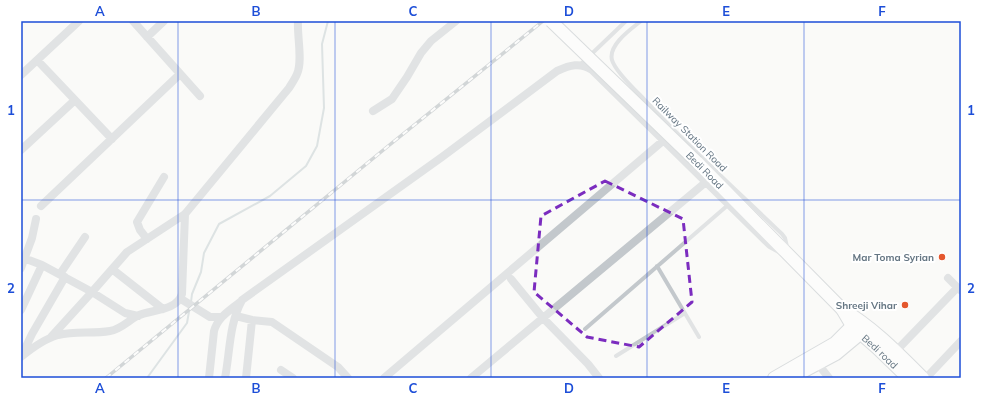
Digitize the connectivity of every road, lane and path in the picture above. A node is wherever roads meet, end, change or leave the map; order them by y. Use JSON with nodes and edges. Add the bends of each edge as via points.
{"nodes":[{"id":1,"x":79,"y":21,"type":"edge"},
{"id":2,"x":132,"y":21,"type":"edge"},
{"id":3,"x":164,"y":21,"type":"edge"},
{"id":4,"x":298,"y":21,"type":"edge"},
{"id":5,"x":456,"y":21,"type":"edge"},
{"id":6,"x":551,"y":21,"type":"edge"},
{"id":7,"x":626,"y":21,"type":"edge"},
{"id":8,"x":641,"y":21,"type":"edge"},
{"id":9,"x":147,"y":37,"type":"junction"},
{"id":10,"x":37,"y":60,"type":"junction"},
{"id":11,"x":581,"y":64,"type":"junction"},
{"id":12,"x":180,"y":74,"type":"junction"},
{"id":13,"x":21,"y":75,"type":"edge"},
{"id":14,"x":200,"y":96,"type":"dead end"},
{"id":15,"x":74,"y":100,"type":"junction"},
{"id":16,"x":373,"y":111,"type":"dead end"},
{"id":17,"x":112,"y":139,"type":"junction"},
{"id":18,"x":664,"y":140,"type":"junction"},
{"id":19,"x":21,"y":150,"type":"edge"},
{"id":20,"x":164,"y":177,"type":"dead end"},
{"id":21,"x":706,"y":182,"type":"junction"},
{"id":22,"x":729,"y":204,"type":"junction"},
{"id":23,"x":42,"y":206,"type":"dead end"},
{"id":24,"x":185,"y":214,"type":"junction"},
{"id":25,"x":36,"y":219,"type":"dead end"},
{"id":26,"x":85,"y":237,"type":"dead end"},
{"id":27,"x":147,"y":239,"type":"junction"},
{"id":28,"x":790,"y":256,"type":"junction"},
{"id":29,"x":23,"y":258,"type":"edge"},
{"id":30,"x":42,"y":265,"type":"junction"},
{"id":31,"x":657,"y":266,"type":"junction"},
{"id":32,"x":21,"y":268,"type":"edge"},
{"id":33,"x":112,"y":269,"type":"junction"},
{"id":34,"x":63,"y":275,"type":"junction"},
{"id":35,"x":948,"y":278,"type":"dead end"},
{"id":36,"x":511,"y":279,"type":"dead end"},
{"id":37,"x":959,"y":290,"type":"edge"},
{"id":38,"x":92,"y":292,"type":"junction"},
{"id":39,"x":181,"y":299,"type":"junction"},
{"id":40,"x":242,"y":300,"type":"junction"},
{"id":41,"x":163,"y":309,"type":"junction"},
{"id":42,"x":21,"y":310,"type":"edge"},
{"id":43,"x":685,"y":313,"type":"junction"},
{"id":44,"x":138,"y":316,"type":"junction"},
{"id":45,"x":236,"y":316,"type":"junction"},
{"id":46,"x":221,"y":317,"type":"junction"},
{"id":47,"x":543,"y":318,"type":"junction"},
{"id":48,"x":252,"y":320,"type":"junction"},
{"id":49,"x":860,"y":326,"type":"junction"},
{"id":50,"x":585,"y":329,"type":"dead end"},
{"id":51,"x":699,"y":336,"type":"dead end"},
{"id":52,"x":49,"y":339,"type":"junction"},
{"id":53,"x":961,"y":341,"type":"edge"},
{"id":54,"x":896,"y":351,"type":"junction"},
{"id":55,"x":616,"y":356,"type":"dead end"},
{"id":56,"x":21,"y":357,"type":"edge"},
{"id":57,"x":818,"y":364,"type":"junction"},
{"id":58,"x":281,"y":370,"type":"dead end"},
{"id":59,"x":209,"y":378,"type":"edge"},
{"id":60,"x":225,"y":378,"type":"edge"},
{"id":61,"x":246,"y":378,"type":"edge"},
{"id":62,"x":293,"y":378,"type":"edge"},
{"id":63,"x":348,"y":378,"type":"edge"},
{"id":64,"x":384,"y":378,"type":"edge"},
{"id":65,"x":471,"y":378,"type":"edge"},
{"id":66,"x":599,"y":378,"type":"edge"},
{"id":67,"x":774,"y":378,"type":"edge"},
{"id":68,"x":791,"y":378,"type":"edge"},
{"id":69,"x":829,"y":378,"type":"edge"},
{"id":70,"x":908,"y":378,"type":"edge"},
{"id":71,"x":924,"y":378,"type":"edge"}],
"edges":[{"from":1,"to":10,"type":"street"},
{"from":2,"to":9,"type":"street"},
{"from":3,"to":9,"type":"street"},
{"from":4,"to":24,"type":"street","via":[[300,61],[297,74],[289,88]]},
{"from":5,"to":16,"type":"street","via":[[431,41],[421,53],[392,99]]},
{"from":6,"to":28,"type":"main road","name":"Bedi Road","bridge":true},
{"from":7,"to":11,"type":"lane"},
{"from":8,"to":28,"type":"lane","name":"Railway Station Road","via":[[614,47],[612,61],[658,114],[782,234]]},
{"from":9,"to":12,"type":"street"},
{"from":10,"to":13,"type":"street"},
{"from":10,"to":15,"type":"street"},
{"from":11,"to":18,"type":"street","via":[[592,70]]},
{"from":11,"to":40,"type":"street","via":[[567,66],[558,71]]},
{"from":12,"to":14,"type":"street"},
{"from":12,"to":17,"type":"street"},
{"from":15,"to":17,"type":"street"},
{"from":15,"to":19,"type":"street"},
{"from":17,"to":23,"type":"street"},
{"from":18,"to":21,"type":"street"},
{"from":18,"to":64,"type":"street"},
{"from":20,"to":27,"type":"street","via":[[137,222]]},
{"from":21,"to":22,"type":"street"},
{"from":21,"to":47,"type":"street"},
{"from":22,"to":28,"type":"street","via":[[770,245]]},
{"from":22,"to":31,"type":"lane"},
{"from":24,"to":27,"type":"street"},
{"from":24,"to":39,"type":"street"},
{"from":25,"to":29,"type":"street"},
{"from":26,"to":34,"type":"street"},
{"from":27,"to":33,"type":"street","via":[[128,252]]},
{"from":28,"to":49,"type":"main road","name":"Bedi Road"},
{"from":29,"to":30,"type":"street"},
{"from":29,"to":32,"type":"street"},
{"from":30,"to":34,"type":"street"},
{"from":30,"to":42,"type":"street"},
{"from":31,"to":43,"type":"lane"},
{"from":31,"to":50,"type":"lane"},
{"from":33,"to":38,"type":"street"},
{"from":33,"to":41,"type":"street"},
{"from":34,"to":38,"type":"street"},
{"from":34,"to":56,"type":"street"},
{"from":35,"to":37,"type":"street"},
{"from":36,"to":47,"type":"street"},
{"from":37,"to":54,"type":"street"},
{"from":38,"to":44,"type":"street","via":[[125,313]]},
{"from":38,"to":52,"type":"street"},
{"from":39,"to":41,"type":"street"},
{"from":39,"to":46,"type":"street","via":[[210,317]]},
{"from":40,"to":45,"type":"street"},
{"from":40,"to":46,"type":"street"},
{"from":41,"to":44,"type":"street"},
{"from":43,"to":51,"type":"lane"},
{"from":43,"to":55,"type":"lane"},
{"from":44,"to":52,"type":"street","via":[[117,330],[67,333]]},
{"from":45,"to":48,"type":"street"},
{"from":45,"to":60,"type":"street"},
{"from":46,"to":59,"type":"street","via":[[214,331]]},
{"from":47,"to":65,"type":"street"},
{"from":47,"to":66,"type":"street"},
{"from":48,"to":61,"type":"street"},
{"from":48,"to":63,"type":"street","via":[[272,322],[338,367]]},
{"from":49,"to":54,"type":"main road","name":"Bedi Road"},
{"from":49,"to":57,"type":"main road","via":[[836,354]]},
{"from":49,"to":67,"type":"main road"},
{"from":49,"to":70,"type":"main road","name":"Bedi road"},
{"from":52,"to":56,"type":"street"},
{"from":53,"to":71,"type":"street"},
{"from":54,"to":71,"type":"main road","name":"Bedi Road"},
{"from":57,"to":68,"type":"main road"},
{"from":57,"to":69,"type":"street"},
{"from":58,"to":62,"type":"street"}]}
